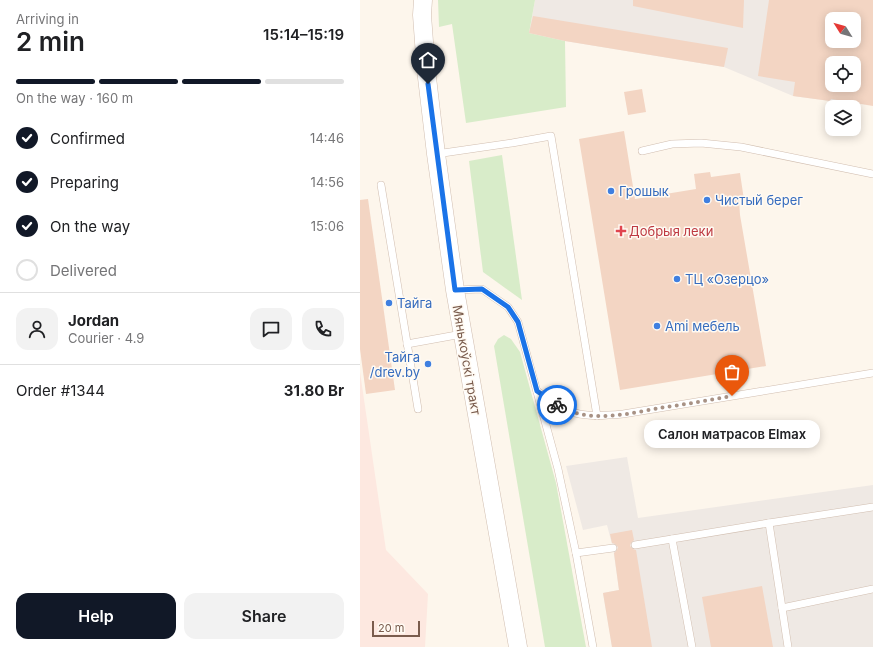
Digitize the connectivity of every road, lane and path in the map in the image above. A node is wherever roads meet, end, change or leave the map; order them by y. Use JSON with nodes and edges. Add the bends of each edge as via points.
{"nodes":[{"id":1,"x":423,"y":0,"type":"edge"},
{"id":2,"x":642,"y":151,"type":"dead end"},
{"id":3,"x":436,"y":154,"type":"junction"},
{"id":4,"x":873,"y":174,"type":"edge"},
{"id":5,"x":381,"y":185,"type":"dead end"},
{"id":6,"x":455,"y":290,"type":"junction"},
{"id":7,"x":462,"y":334,"type":"junction"},
{"id":8,"x":407,"y":344,"type":"junction"},
{"id":9,"x":873,"y":373,"type":"edge"},
{"id":10,"x":537,"y":391,"type":"junction"},
{"id":11,"x":418,"y":409,"type":"dead end"},
{"id":12,"x":598,"y":416,"type":"junction"},
{"id":13,"x":873,"y":507,"type":"edge"},
{"id":14,"x":769,"y":523,"type":"junction"},
{"id":15,"x":672,"y":539,"type":"junction"},
{"id":16,"x":635,"y":545,"type":"dead end"},
{"id":17,"x":613,"y":548,"type":"dead end"},
{"id":18,"x":576,"y":554,"type":"junction"},
{"id":19,"x":873,"y":589,"type":"edge"},
{"id":20,"x":782,"y":608,"type":"junction"},
{"id":21,"x":518,"y":647,"type":"edge"},
{"id":22,"x":593,"y":647,"type":"edge"},
{"id":23,"x":692,"y":647,"type":"edge"},
{"id":24,"x":788,"y":647,"type":"edge"}],
"edges":[{"from":1,"to":3,"type":"street","name":"Мянькоўскі тракт","via":[[426,69]]},
{"from":2,"to":4,"type":"lane","via":[[672,144],[734,146]]},
{"from":3,"to":6,"type":"street","name":"Мянькоўскі тракт"},
{"from":3,"to":12,"type":"lane","via":[[550,136]]},
{"from":5,"to":8,"type":"lane"},
{"from":6,"to":7,"type":"street","name":"Мянькоўскі тракт"},
{"from":6,"to":10,"type":"lane","via":[[482,289],[508,307],[518,322]]},
{"from":7,"to":8,"type":"lane"},
{"from":7,"to":21,"type":"street","name":"Мянькоўскі тракт"},
{"from":8,"to":11,"type":"lane"},
{"from":9,"to":12,"type":"lane"},
{"from":10,"to":12,"type":"lane","via":[[573,413]]},
{"from":10,"to":18,"type":"lane","via":[[558,469]]},
{"from":13,"to":14,"type":"lane"},
{"from":14,"to":15,"type":"lane"},
{"from":14,"to":20,"type":"lane"},
{"from":15,"to":16,"type":"lane"},
{"from":15,"to":23,"type":"lane"},
{"from":17,"to":18,"type":"lane"},
{"from":18,"to":22,"type":"lane"},
{"from":19,"to":20,"type":"lane"},
{"from":20,"to":24,"type":"lane"}]}
